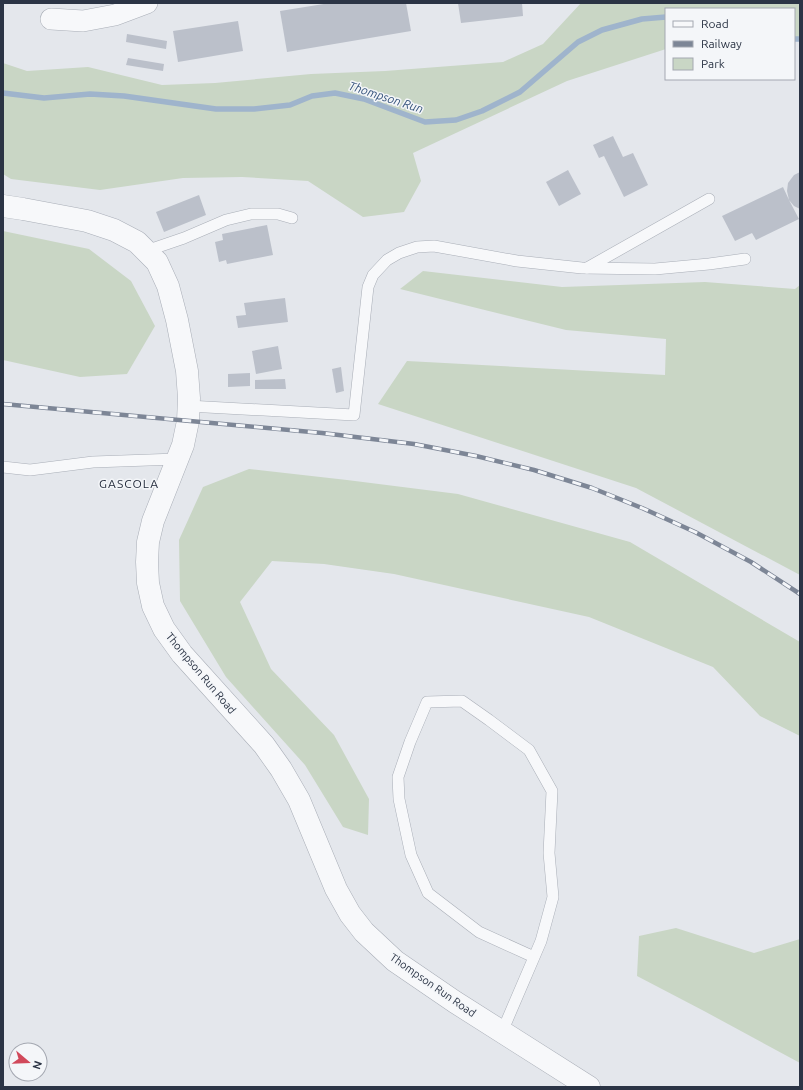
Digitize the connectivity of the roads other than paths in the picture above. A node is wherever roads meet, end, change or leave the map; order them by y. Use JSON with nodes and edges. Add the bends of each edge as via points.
{"nodes":[{"id":1,"x":147,"y":3,"type":"edge"},
{"id":2,"x":51,"y":19,"type":"dead end"},
{"id":3,"x":709,"y":199,"type":"dead end"},
{"id":4,"x":3,"y":206,"type":"edge"},
{"id":5,"x":292,"y":218,"type":"dead end"},
{"id":6,"x":146,"y":252,"type":"junction"},
{"id":7,"x":745,"y":259,"type":"dead end"},
{"id":8,"x":587,"y":269,"type":"junction"},
{"id":9,"x":188,"y":406,"type":"junction"},
{"id":10,"x":177,"y":459,"type":"junction"},
{"id":11,"x":3,"y":467,"type":"edge"},
{"id":12,"x":534,"y":957,"type":"junction"},
{"id":13,"x":502,"y":1032,"type":"junction"},
{"id":14,"x":589,"y":1087,"type":"edge"}],
"edges":[{"from":1,"to":2,"type":"street","via":[[83,21]]},
{"from":3,"to":8,"type":"lane"},
{"from":4,"to":6,"type":"street","name":"Thompson Run Road","via":[[87,221],[114,230],[137,242]]},
{"from":5,"to":6,"type":"lane","via":[[278,214],[251,214],[226,220]]},
{"from":6,"to":9,"type":"street","name":"Thompson Run Road","via":[[157,262],[170,293],[187,371]]},
{"from":7,"to":8,"type":"lane","via":[[656,269]]},
{"from":8,"to":9,"type":"lane","via":[[517,261],[434,246],[417,247],[399,253],[387,260],[373,276],[368,287],[354,415]]},
{"from":9,"to":10,"type":"street","name":"Thompson Run Road","via":[[188,421]]},
{"from":10,"to":11,"type":"lane","via":[[93,462],[30,470]]},
{"from":10,"to":13,"type":"street","name":"Thompson Run Road","via":[[153,521],[148,542],[148,583],[153,606],[164,629],[182,654],[264,745],[281,769],[299,800],[336,889],[364,932],[395,961]]},
{"from":12,"to":12,"type":"lane","via":[[553,897],[548,853],[552,791],[529,750],[489,720],[462,701],[427,702],[398,777],[399,799],[411,855],[428,893],[479,932]]},
{"from":12,"to":13,"type":"lane"},
{"from":13,"to":14,"type":"street","name":"Thompson Run Road"}]}
